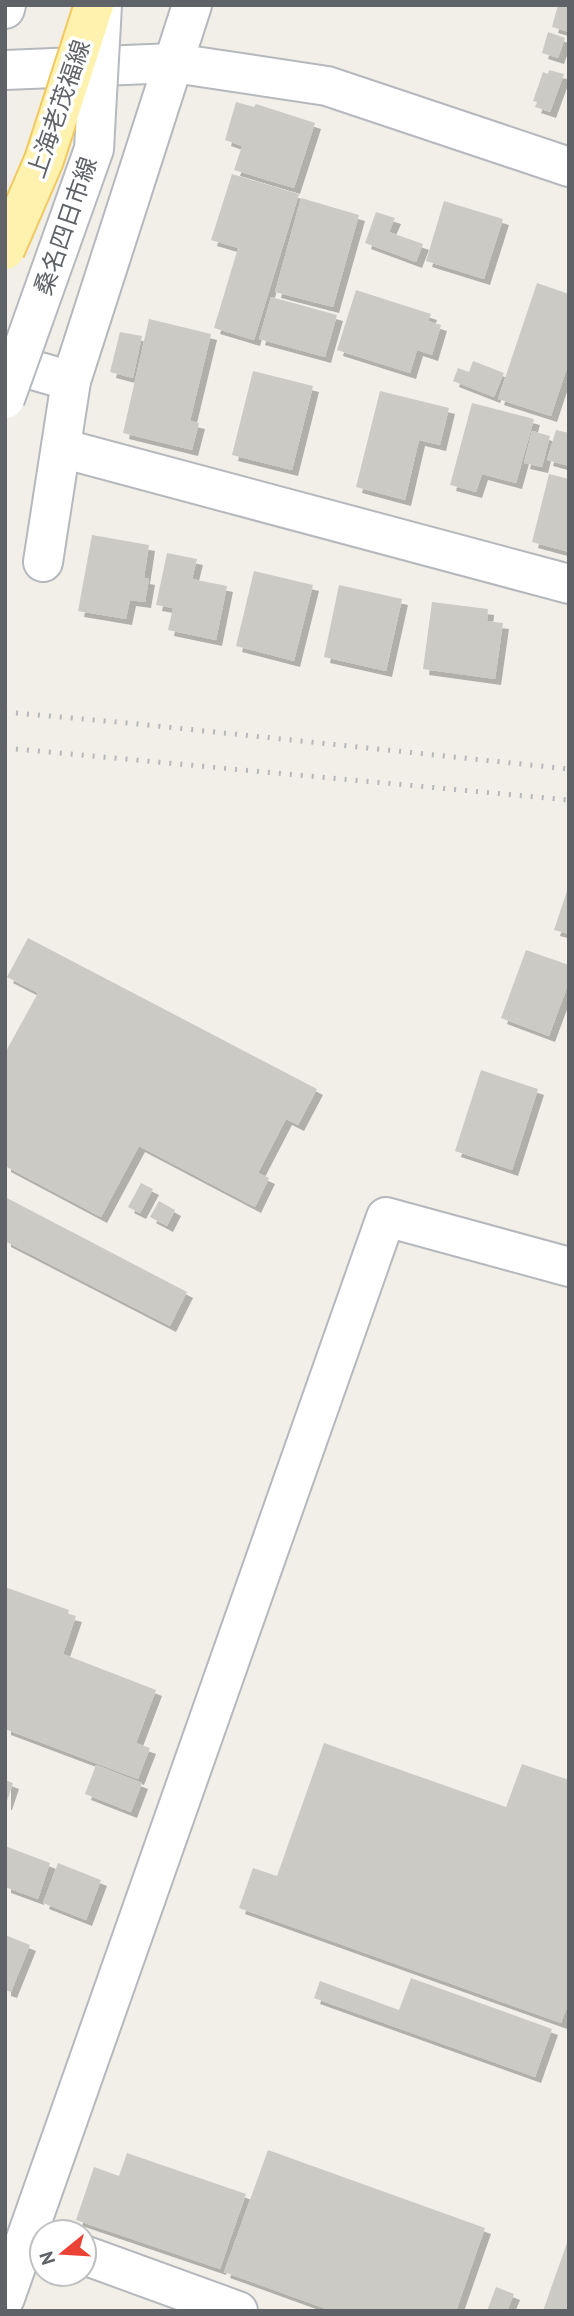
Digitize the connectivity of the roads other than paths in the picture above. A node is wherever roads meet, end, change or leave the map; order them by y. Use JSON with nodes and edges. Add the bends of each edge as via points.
{"nodes":[{"id":1,"x":94,"y":5,"type":"edge"},
{"id":2,"x":102,"y":5,"type":"edge"},
{"id":3,"x":192,"y":5,"type":"edge"},
{"id":4,"x":174,"y":63,"type":"junction"},
{"id":5,"x":5,"y":69,"type":"edge"},
{"id":6,"x":569,"y":167,"type":"edge"},
{"id":7,"x":5,"y":250,"type":"edge"},
{"id":8,"x":5,"y":362,"type":"edge"},
{"id":9,"x":71,"y":381,"type":"junction"},
{"id":10,"x":5,"y":399,"type":"edge"},
{"id":11,"x":61,"y":449,"type":"junction"},
{"id":12,"x":43,"y":562,"type":"dead end"},
{"id":13,"x":569,"y":584,"type":"edge"},
{"id":14,"x":569,"y":1267,"type":"edge"},
{"id":15,"x":42,"y":2218,"type":"edge"},
{"id":16,"x":28,"y":2252,"type":"edge"},
{"id":17,"x":98,"y":2260,"type":"edge"},
{"id":18,"x":5,"y":2298,"type":"edge"},
{"id":19,"x":238,"y":2311,"type":"edge"}],
"edges":[{"from":1,"to":7,"type":"main road","name":"上海老茂福線","bridge":true,"via":[[44,160]]},
{"from":2,"to":10,"type":"street","name":"桑名四日市線","bridge":true,"via":[[94,149]]},
{"from":3,"to":4,"type":"street"},
{"from":4,"to":5,"type":"street"},
{"from":4,"to":6,"type":"street","via":[[327,86]]},
{"from":4,"to":9,"type":"street"},
{"from":8,"to":9,"type":"street"},
{"from":9,"to":11,"type":"street"},
{"from":11,"to":12,"type":"street"},
{"from":11,"to":13,"type":"street"},
{"from":14,"to":15,"type":"street","via":[[386,1217]]},
{"from":16,"to":18,"type":"street"},
{"from":17,"to":19,"type":"street"}]}
